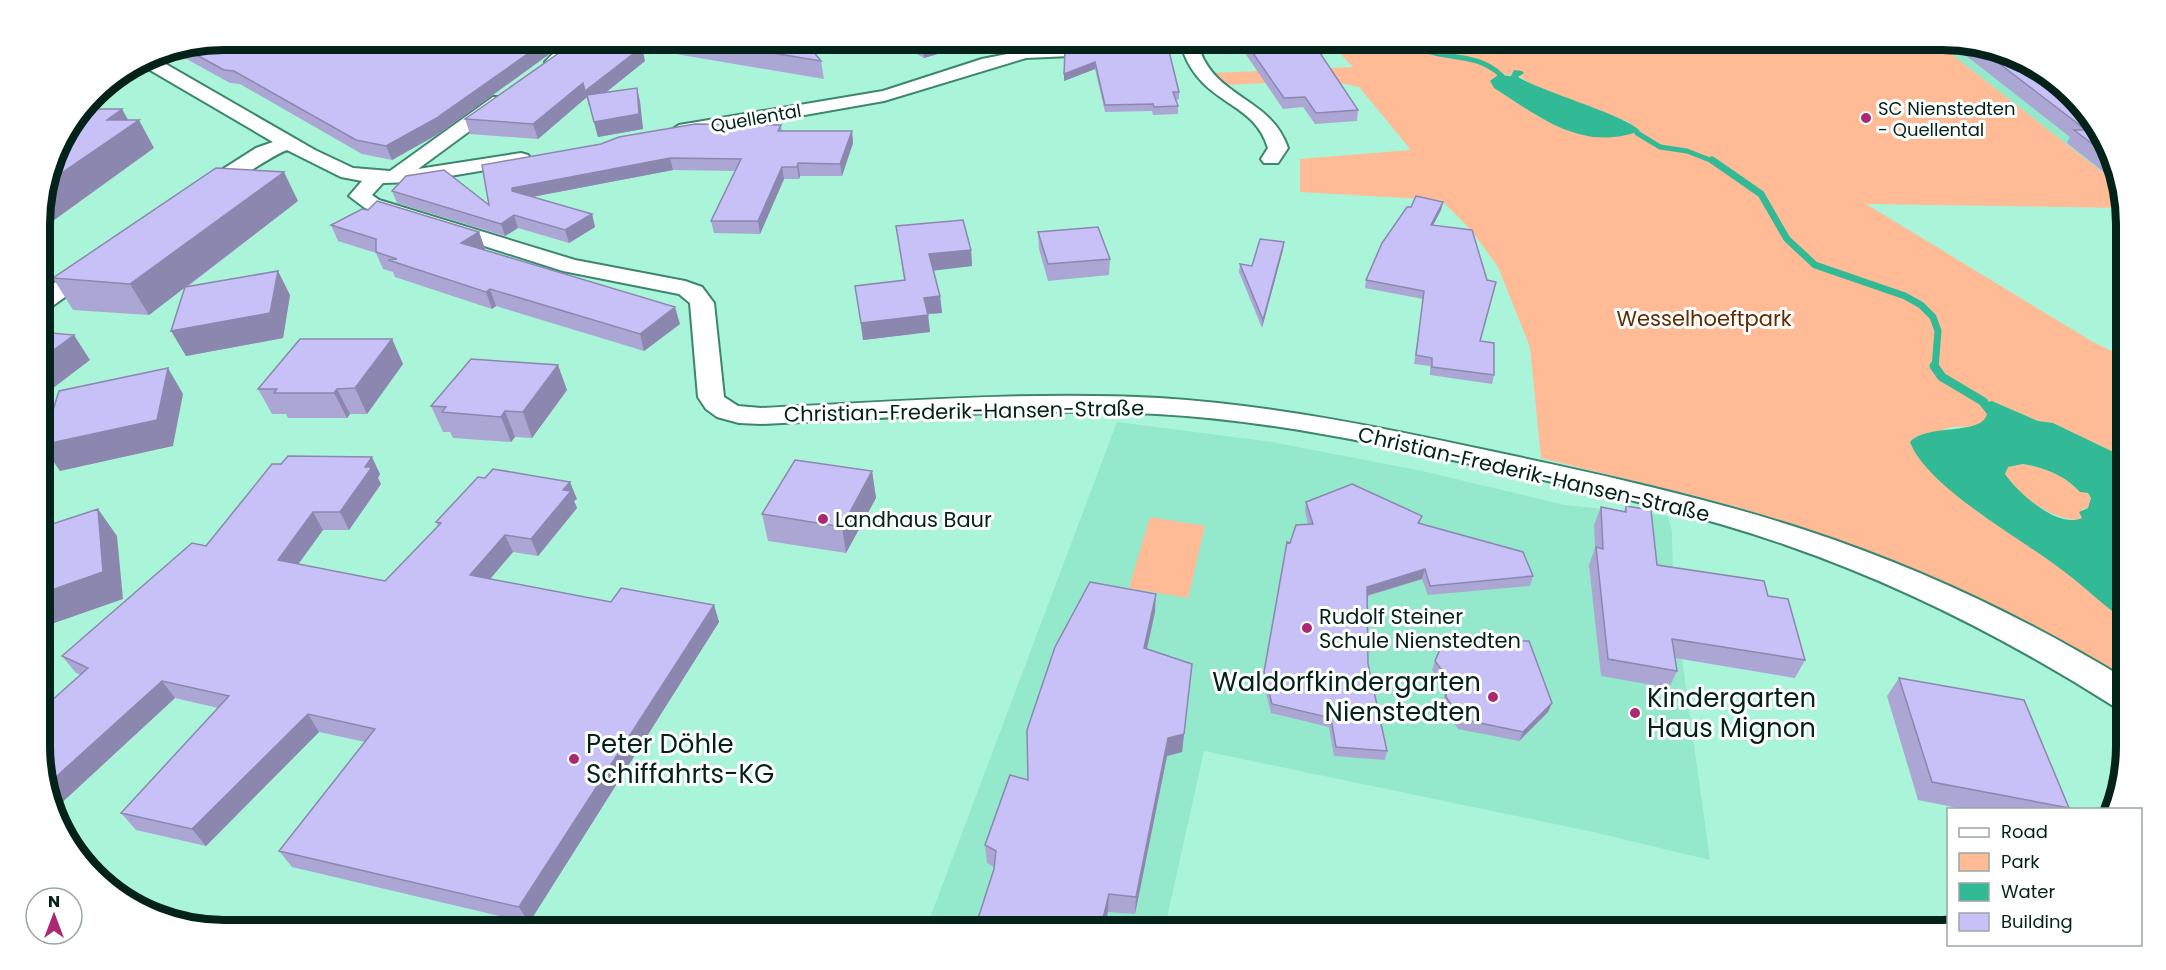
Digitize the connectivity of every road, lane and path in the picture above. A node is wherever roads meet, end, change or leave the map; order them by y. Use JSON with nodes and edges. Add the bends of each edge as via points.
{"nodes":[{"id":1,"x":570,"y":50,"type":"edge"},
{"id":2,"x":1106,"y":50,"type":"edge"},
{"id":3,"x":1192,"y":50,"type":"edge"},
{"id":4,"x":154,"y":64,"type":"edge"},
{"id":5,"x":535,"y":75,"type":"edge"},
{"id":6,"x":516,"y":89,"type":"edge"},
{"id":7,"x":665,"y":134,"type":"edge"},
{"id":8,"x":290,"y":142,"type":"junction"},
{"id":9,"x":541,"y":155,"type":"edge"},
{"id":10,"x":1271,"y":159,"type":"dead end"},
{"id":11,"x":386,"y":177,"type":"junction"},
{"id":12,"x":189,"y":199,"type":"edge"},
{"id":13,"x":105,"y":258,"type":"edge"},
{"id":14,"x":50,"y":297,"type":"edge"},
{"id":15,"x":2116,"y":691,"type":"edge"}],
"edges":[{"from":1,"to":5,"type":"street"},
{"from":2,"to":7,"type":"street","name":"Quellental","via":[[1022,53],[884,96]]},
{"from":3,"to":10,"type":"street","via":[[1206,79],[1255,111],[1272,130],[1278,148]]},
{"from":4,"to":8,"type":"street"},
{"from":6,"to":11,"type":"street"},
{"from":8,"to":11,"type":"street","via":[[336,169]]},
{"from":8,"to":12,"type":"street","via":[[263,152]]},
{"from":9,"to":11,"type":"street","via":[[439,173]]},
{"from":11,"to":15,"type":"street","name":"Christian-Frederik-Hansen-Straße","via":[[364,188],[359,196],[372,204],[571,266],[694,292],[702,303],[711,397],[717,407],[728,413],[761,416],[1004,406],[1154,406],[1302,424],[1424,446],[1746,522],[1861,562],[2002,626]]},
{"from":13,"to":14,"type":"street"}]}
